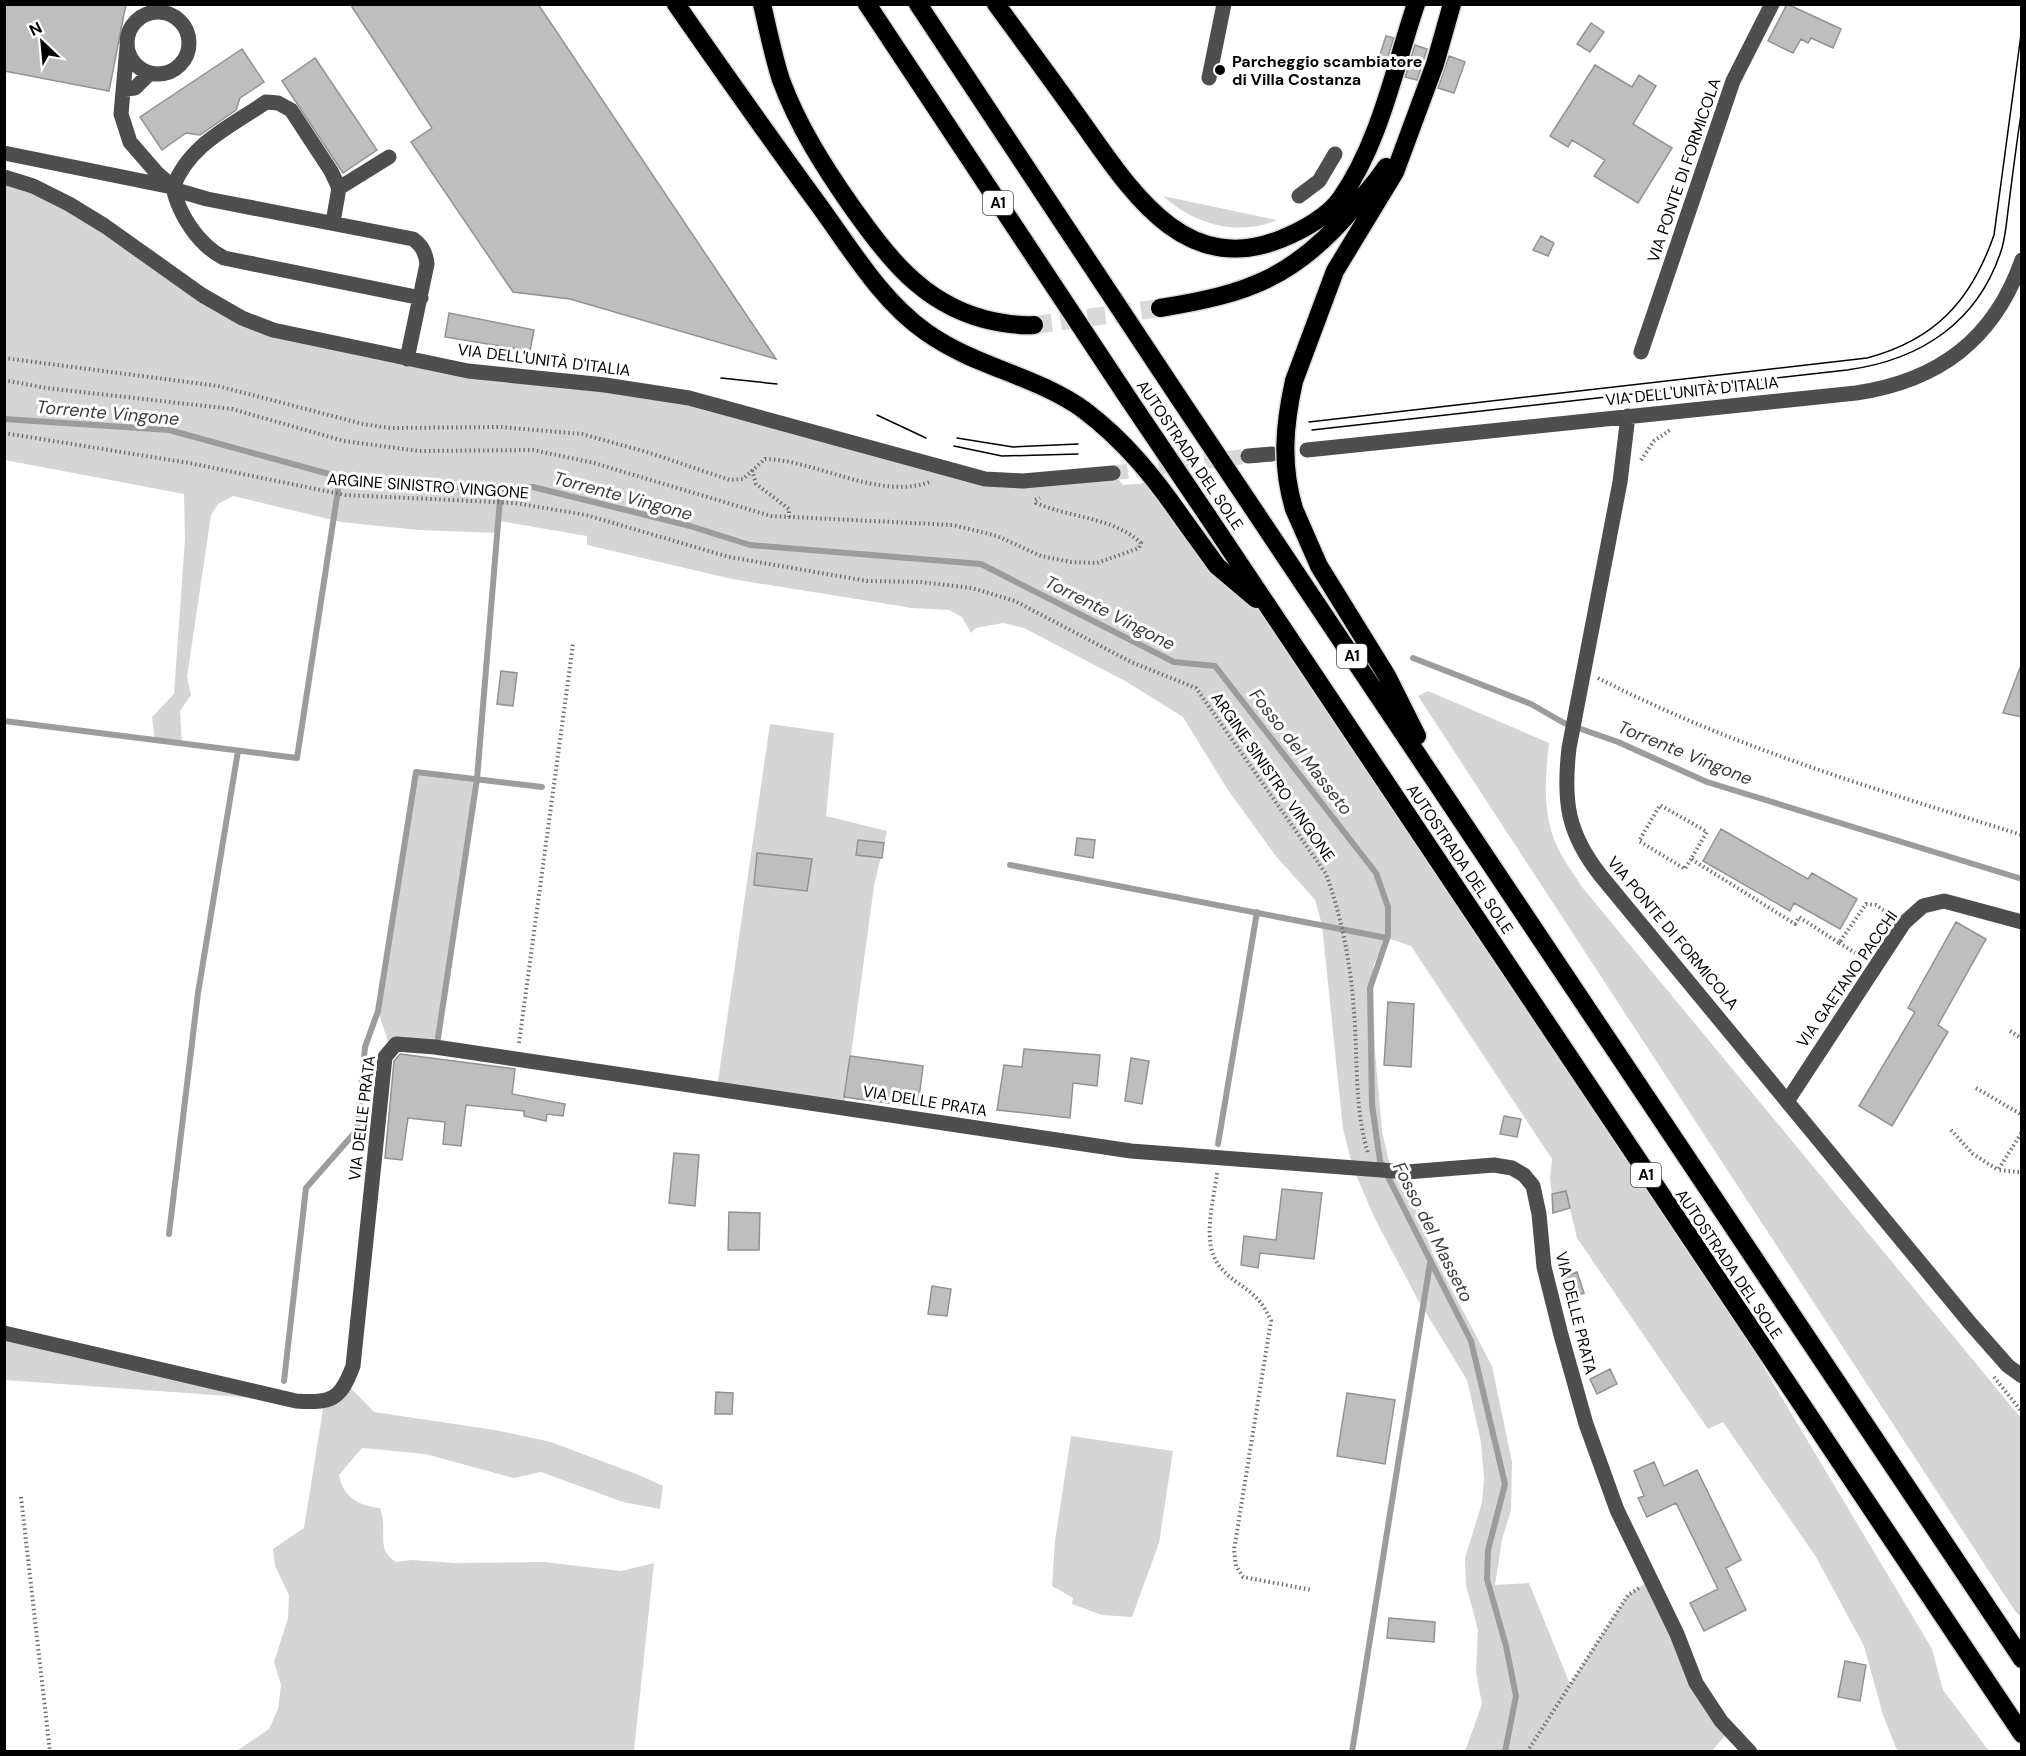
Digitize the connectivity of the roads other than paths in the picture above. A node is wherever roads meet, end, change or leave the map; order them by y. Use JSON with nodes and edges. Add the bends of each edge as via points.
{"nodes":[{"id":1,"x":137,"y":4,"type":"edge"},
{"id":2,"x":676,"y":4,"type":"edge"},
{"id":3,"x":762,"y":4,"type":"edge"},
{"id":4,"x":867,"y":4,"type":"edge"},
{"id":5,"x":918,"y":4,"type":"edge"},
{"id":6,"x":996,"y":4,"type":"edge"},
{"id":7,"x":1224,"y":4,"type":"edge"},
{"id":8,"x":1416,"y":4,"type":"edge"},
{"id":9,"x":1452,"y":4,"type":"edge"},
{"id":10,"x":1772,"y":4,"type":"edge"},
{"id":11,"x":133,"y":24,"type":"junction"},
{"id":12,"x":127,"y":47,"type":"junction"},
{"id":13,"x":1435,"y":64,"type":"junction"},
{"id":14,"x":150,"y":72,"type":"junction"},
{"id":15,"x":1209,"y":78,"type":"dead end"},
{"id":16,"x":125,"y":89,"type":"junction"},
{"id":17,"x":4,"y":153,"type":"edge"},
{"id":18,"x":1335,"y":154,"type":"dead end"},
{"id":19,"x":389,"y":157,"type":"dead end"},
{"id":20,"x":4,"y":177,"type":"edge"},
{"id":21,"x":173,"y":188,"type":"junction"},
{"id":22,"x":339,"y":188,"type":"junction"},
{"id":23,"x":1299,"y":196,"type":"dead end"},
{"id":24,"x":333,"y":222,"type":"junction"},
{"id":25,"x":2022,"y":260,"type":"edge"},
{"id":26,"x":421,"y":298,"type":"junction"},
{"id":27,"x":1160,"y":309,"type":"tunnel mouth"},
{"id":28,"x":1034,"y":325,"type":"tunnel mouth"},
{"id":29,"x":1641,"y":352,"type":"dead end"},
{"id":30,"x":407,"y":359,"type":"junction"},
{"id":31,"x":1629,"y":416,"type":"junction"},
{"id":32,"x":1307,"y":450,"type":"dead end"},
{"id":33,"x":1272,"y":454,"type":"dead end"},
{"id":34,"x":1248,"y":456,"type":"tunnel mouth"},
{"id":35,"x":1113,"y":473,"type":"tunnel mouth"},
{"id":36,"x":1273,"y":614,"type":"junction"},
{"id":37,"x":1448,"y":799,"type":"junction"},
{"id":38,"x":2022,"y":922,"type":"edge"},
{"id":39,"x":1788,"y":1100,"type":"junction"},
{"id":40,"x":4,"y":1333,"type":"edge"},
{"id":41,"x":2022,"y":1376,"type":"edge"},
{"id":42,"x":2022,"y":1659,"type":"edge"},
{"id":43,"x":2022,"y":1734,"type":"edge"},
{"id":44,"x":1749,"y":1752,"type":"edge"}],
"edges":[{"from":1,"to":11,"type":"street"},
{"from":2,"to":36,"type":"highway","bridge":true,"via":[[864,268],[902,312],[926,333],[958,351],[1052,389],[1084,410],[1128,447],[1152,475],[1217,567]]},
{"from":3,"to":28,"type":"highway","via":[[782,80],[805,133],[894,264],[929,294],[964,313]]},
{"from":4,"to":36,"type":"highway","name":"AUTOSTRADA DEL SOLE","number":"A1","bridge":true},
{"from":5,"to":37,"type":"highway","name":"AUTOSTRADA DEL SOLE","number":"A1","bridge":true},
{"from":6,"to":8,"type":"highway","via":[[1141,201],[1180,233],[1198,242],[1233,248],[1287,237],[1339,201],[1374,134]]},
{"from":7,"to":15,"type":"street"},
{"from":9,"to":13,"type":"highway"},
{"from":10,"to":29,"type":"street","name":"VIA PONTE DI FORMICOLA","via":[[1733,81]]},
{"from":11,"to":12,"type":"street"},
{"from":11,"to":14,"type":"street","via":[[147,14],[168,13],[186,29],[188,51],[181,63],[171,71]]},
{"from":12,"to":14,"type":"street","via":[[138,66]]},
{"from":12,"to":16,"type":"street"},
{"from":13,"to":27,"type":"highway","via":[[1386,169],[1316,249],[1247,289]]},
{"from":13,"to":37,"type":"highway","bridge":true,"via":[[1395,172],[1335,271],[1294,381],[1284,449],[1294,510],[1319,566],[1387,676]]},
{"from":14,"to":16,"type":"street","via":[[135,88]]},
{"from":16,"to":21,"type":"street","via":[[121,114],[127,135],[138,153]]},
{"from":17,"to":21,"type":"street","via":[[145,179]]},
{"from":18,"to":23,"type":"street","via":[[1319,181]]},
{"from":19,"to":22,"type":"street"},
{"from":20,"to":30,"type":"street","name":"VIA DELL'UNITÀ D'ITALIA","via":[[33,186],[81,211],[181,282],[242,318],[306,338]]},
{"from":21,"to":22,"type":"street","via":[[181,168],[196,150],[272,101],[291,110]]},
{"from":21,"to":24,"type":"street","via":[[207,199]]},
{"from":21,"to":26,"type":"street","via":[[190,225],[205,244],[224,258]]},
{"from":22,"to":24,"type":"street"},
{"from":24,"to":26,"type":"street","via":[[418,242],[426,257]]},
{"from":25,"to":31,"type":"street","name":"VIA DELL'UNITÀ D'ITALIA","via":[[2006,298],[1986,327],[1954,357],[1916,379],[1856,393]]},
{"from":26,"to":30,"type":"street"},
{"from":30,"to":35,"type":"street","name":"VIA DELL'UNITÀ D'ITALIA","via":[[486,374],[605,385],[689,398],[985,478],[1023,481]]},
{"from":31,"to":32,"type":"street","name":"VIA DELL'UNITÀ D'ITALIA"},
{"from":31,"to":39,"type":"street","name":"VIA PONTE DI FORMICOLA","via":[[1569,748],[1565,786],[1568,808],[1575,835],[1588,858]]},
{"from":33,"to":34,"type":"street"},
{"from":36,"to":43,"type":"highway","name":"AUTOSTRADA DEL SOLE","number":"A1"},
{"from":37,"to":42,"type":"highway","name":"AUTOSTRADA DEL SOLE","number":"A1"},
{"from":38,"to":39,"type":"street","name":"VIA GAETANO PACCHI","via":[[1944,901],[1923,906],[1904,923]]},
{"from":39,"to":41,"type":"street","name":"VIA PONTE DI FORMICOLA","via":[[1970,1323]]},
{"from":40,"to":44,"type":"street","name":"VIA DELLE PRATA","via":[[296,1401],[324,1403],[336,1396],[347,1384],[353,1366],[386,1057],[396,1044],[410,1043],[1131,1151],[1407,1172],[1494,1165],[1512,1168],[1533,1186],[1544,1267],[1586,1424],[1617,1510],[1677,1634],[1696,1683],[1721,1721]]}]}
